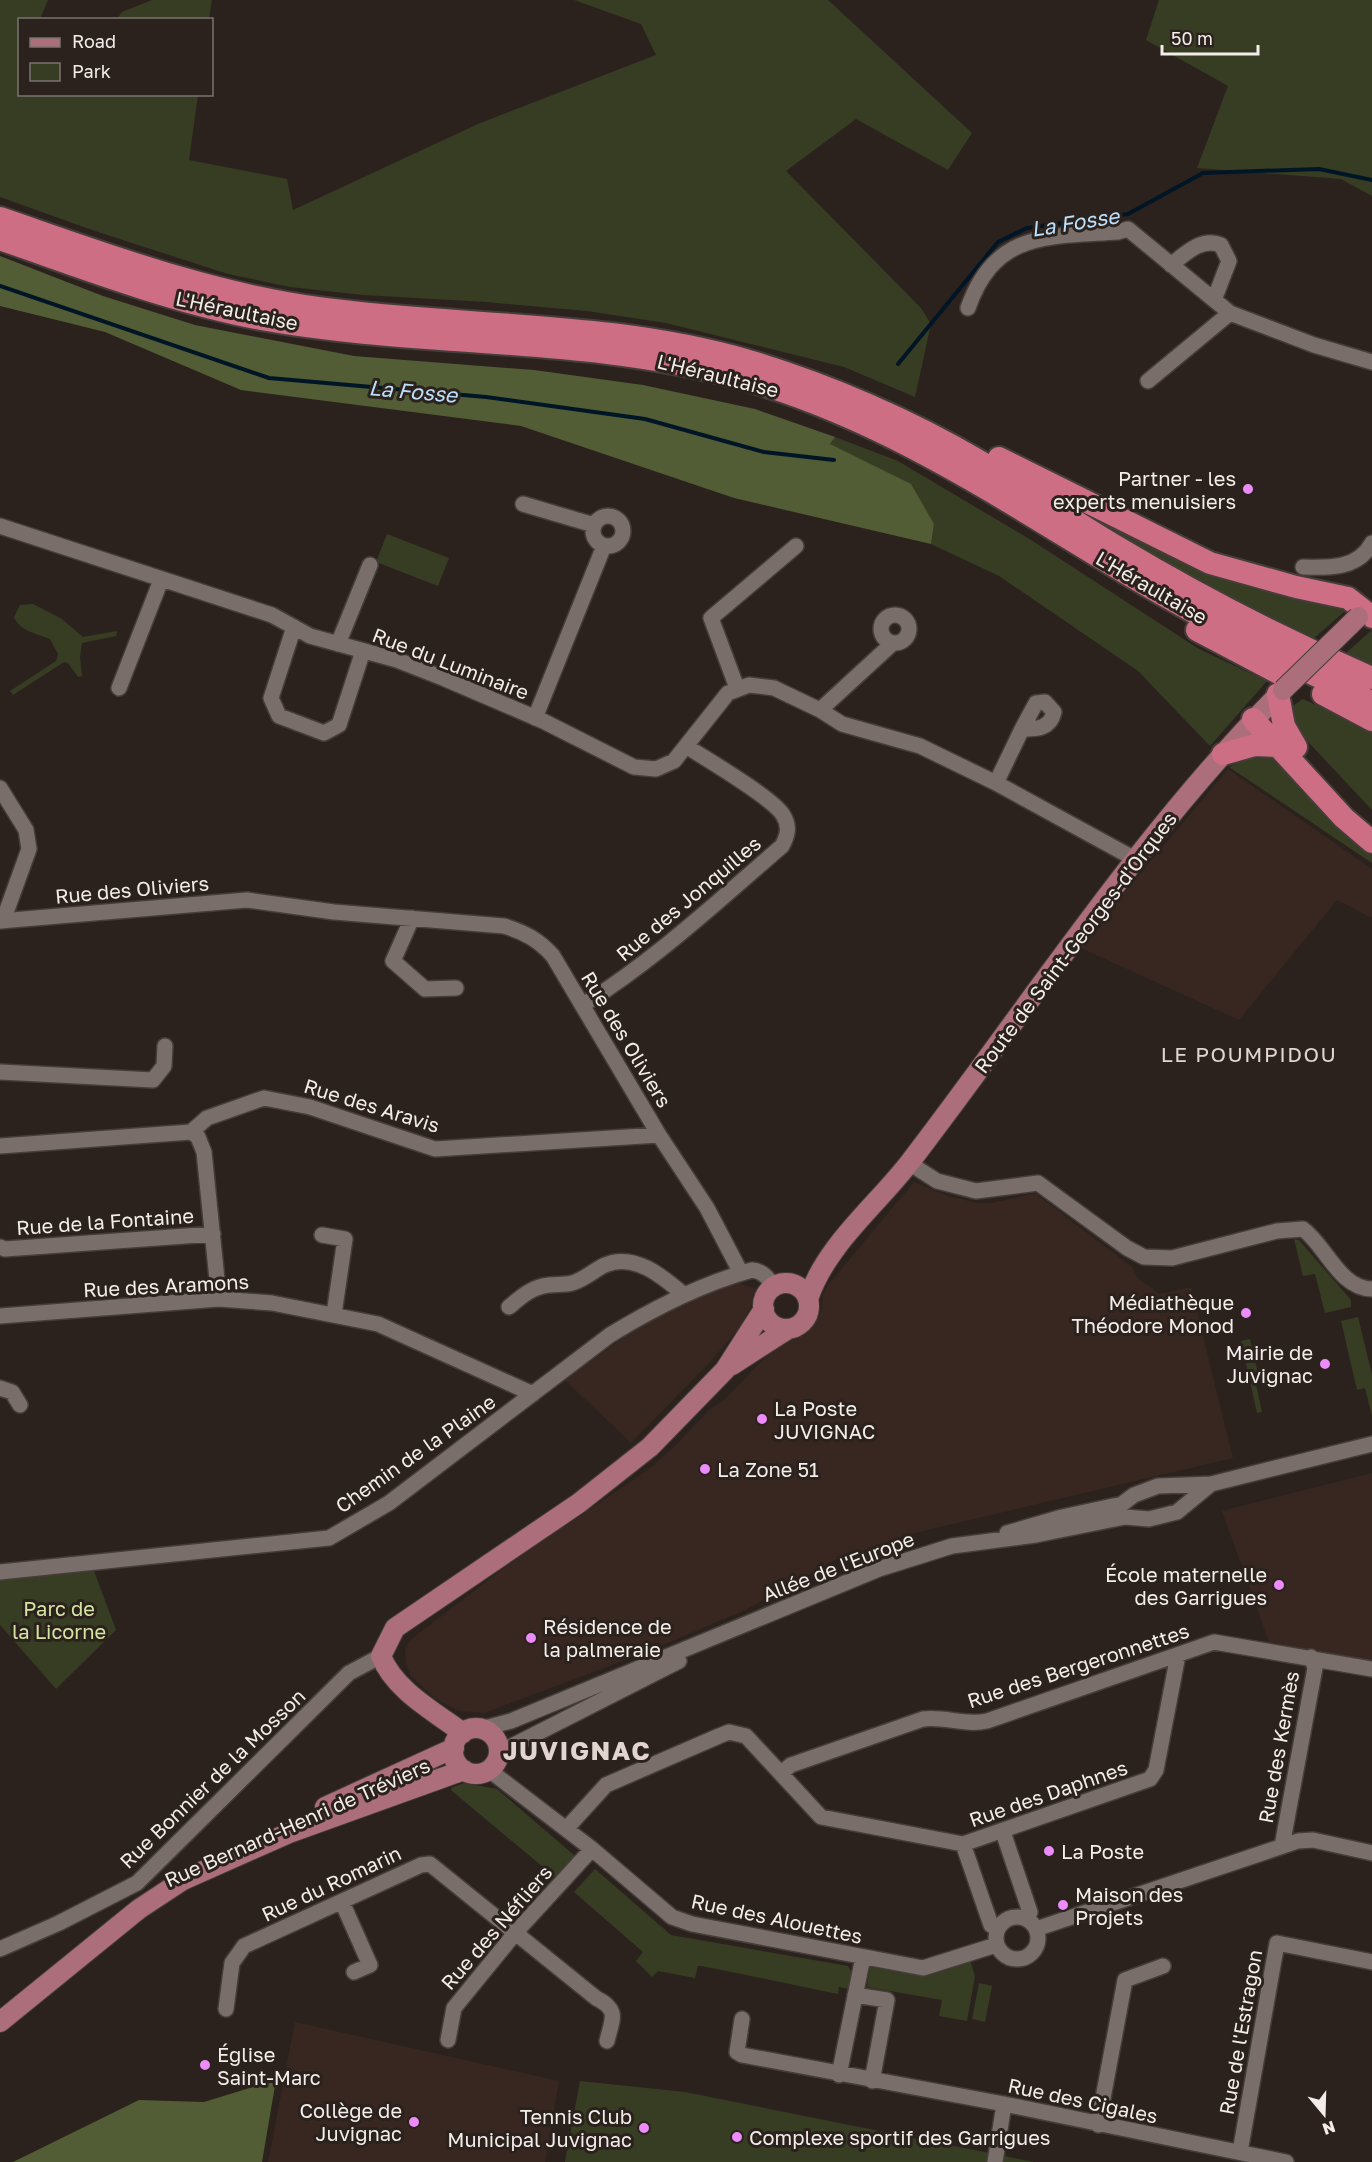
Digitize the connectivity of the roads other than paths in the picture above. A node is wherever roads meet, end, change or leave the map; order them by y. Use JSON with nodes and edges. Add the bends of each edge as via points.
{"nodes":[{"id":1,"x":0,"y":218,"type":"edge"},
{"id":2,"x":0,"y":239,"type":"edge"},
{"id":3,"x":1171,"y":265,"type":"junction"},
{"id":4,"x":1214,"y":300,"type":"junction"},
{"id":5,"x":968,"y":308,"type":"dead end"},
{"id":6,"x":1230,"y":313,"type":"junction"},
{"id":7,"x":497,"y":332,"type":"junction"},
{"id":8,"x":1372,"y":362,"type":"edge"},
{"id":9,"x":1148,"y":381,"type":"dead end"},
{"id":10,"x":523,"y":504,"type":"dead end"},
{"id":11,"x":594,"y":525,"type":"junction"},
{"id":12,"x":0,"y":526,"type":"edge"},
{"id":13,"x":1372,"y":543,"type":"edge"},
{"id":14,"x":604,"y":546,"type":"junction"},
{"id":15,"x":796,"y":546,"type":"dead end"},
{"id":16,"x":370,"y":565,"type":"dead end"},
{"id":17,"x":1303,"y":567,"type":"dead end"},
{"id":18,"x":161,"y":580,"type":"junction"},
{"id":19,"x":1367,"y":613,"type":"edge"},
{"id":20,"x":294,"y":627,"type":"junction"},
{"id":21,"x":893,"y":642,"type":"dead end"},
{"id":22,"x":338,"y":644,"type":"junction"},
{"id":23,"x":363,"y":651,"type":"junction"},
{"id":24,"x":1372,"y":678,"type":"edge"},
{"id":25,"x":119,"y":688,"type":"dead end"},
{"id":26,"x":737,"y":688,"type":"junction"},
{"id":27,"x":1280,"y":692,"type":"junction"},
{"id":28,"x":1372,"y":702,"type":"edge"},
{"id":29,"x":820,"y":710,"type":"junction"},
{"id":30,"x":1257,"y":715,"type":"junction"},
{"id":31,"x":535,"y":718,"type":"junction"},
{"id":32,"x":1372,"y":720,"type":"edge"},
{"id":33,"x":1022,"y":729,"type":"dead end"},
{"id":34,"x":686,"y":746,"type":"junction"},
{"id":35,"x":1287,"y":746,"type":"junction"},
{"id":36,"x":1223,"y":754,"type":"junction"},
{"id":37,"x":996,"y":783,"type":"junction"},
{"id":38,"x":0,"y":788,"type":"edge"},
{"id":39,"x":1372,"y":827,"type":"edge"},
{"id":40,"x":1372,"y":842,"type":"edge"},
{"id":41,"x":1133,"y":858,"type":"junction"},
{"id":42,"x":412,"y":918,"type":"junction"},
{"id":43,"x":2,"y":921,"type":"edge"},
{"id":44,"x":456,"y":988,"type":"dead end"},
{"id":45,"x":583,"y":1005,"type":"junction"},
{"id":46,"x":165,"y":1046,"type":"dead end"},
{"id":47,"x":0,"y":1072,"type":"edge"},
{"id":48,"x":191,"y":1132,"type":"junction"},
{"id":49,"x":659,"y":1135,"type":"junction"},
{"id":50,"x":0,"y":1146,"type":"edge"},
{"id":51,"x":909,"y":1163,"type":"junction"},
{"id":52,"x":213,"y":1234,"type":"junction"},
{"id":53,"x":322,"y":1235,"type":"dead end"},
{"id":54,"x":0,"y":1247,"type":"edge"},
{"id":55,"x":820,"y":1267,"type":"junction"},
{"id":56,"x":741,"y":1273,"type":"junction"},
{"id":57,"x":782,"y":1285,"type":"junction"},
{"id":58,"x":1372,"y":1289,"type":"edge"},
{"id":59,"x":683,"y":1294,"type":"junction"},
{"id":60,"x":219,"y":1299,"type":"junction"},
{"id":61,"x":808,"y":1299,"type":"junction"},
{"id":62,"x":509,"y":1306,"type":"dead end"},
{"id":63,"x":764,"y":1309,"type":"junction"},
{"id":64,"x":334,"y":1314,"type":"junction"},
{"id":65,"x":0,"y":1316,"type":"edge"},
{"id":66,"x":788,"y":1329,"type":"junction"},
{"id":67,"x":725,"y":1370,"type":"junction"},
{"id":68,"x":0,"y":1388,"type":"edge"},
{"id":69,"x":533,"y":1394,"type":"junction"},
{"id":70,"x":20,"y":1405,"type":"dead end"},
{"id":71,"x":1372,"y":1444,"type":"edge"},
{"id":72,"x":1211,"y":1484,"type":"junction"},
{"id":73,"x":1181,"y":1486,"type":"junction"},
{"id":74,"x":1130,"y":1500,"type":"junction"},
{"id":75,"x":1186,"y":1504,"type":"junction"},
{"id":76,"x":1135,"y":1517,"type":"junction"},
{"id":77,"x":987,"y":1540,"type":"junction"},
{"id":78,"x":0,"y":1572,"type":"edge"},
{"id":79,"x":707,"y":1642,"type":"junction"},
{"id":80,"x":1178,"y":1654,"type":"junction"},
{"id":81,"x":381,"y":1656,"type":"junction"},
{"id":82,"x":1311,"y":1657,"type":"junction"},
{"id":83,"x":1372,"y":1669,"type":"edge"},
{"id":84,"x":466,"y":1737,"type":"junction"},
{"id":85,"x":493,"y":1765,"type":"junction"},
{"id":86,"x":464,"y":1770,"type":"junction"},
{"id":87,"x":781,"y":1773,"type":"junction"},
{"id":88,"x":566,"y":1829,"type":"junction"},
{"id":89,"x":1003,"y":1832,"type":"junction"},
{"id":90,"x":963,"y":1844,"type":"junction"},
{"id":91,"x":1282,"y":1846,"type":"junction"},
{"id":92,"x":592,"y":1849,"type":"junction"},
{"id":93,"x":1372,"y":1853,"type":"edge"},
{"id":94,"x":342,"y":1902,"type":"junction"},
{"id":95,"x":1031,"y":1924,"type":"junction"},
{"id":96,"x":516,"y":1932,"type":"junction"},
{"id":97,"x":997,"y":1937,"type":"junction"},
{"id":98,"x":0,"y":1949,"type":"edge"},
{"id":99,"x":863,"y":1957,"type":"junction"},
{"id":100,"x":1372,"y":1962,"type":"edge"},
{"id":101,"x":1163,"y":1966,"type":"dead end"},
{"id":102,"x":354,"y":1972,"type":"dead end"},
{"id":103,"x":855,"y":1995,"type":"junction"},
{"id":104,"x":226,"y":2009,"type":"dead end"},
{"id":105,"x":0,"y":2010,"type":"edge"},
{"id":106,"x":742,"y":2019,"type":"dead end"},
{"id":107,"x":0,"y":2022,"type":"edge"},
{"id":108,"x":448,"y":2040,"type":"dead end"},
{"id":109,"x":607,"y":2042,"type":"dead end"},
{"id":110,"x":839,"y":2075,"type":"junction"},
{"id":111,"x":872,"y":2081,"type":"junction"},
{"id":112,"x":1004,"y":2104,"type":"junction"},
{"id":113,"x":1098,"y":2125,"type":"junction"},
{"id":114,"x":1240,"y":2152,"type":"junction"},
{"id":115,"x":995,"y":2162,"type":"edge"},
{"id":116,"x":1286,"y":2162,"type":"edge"}],
"edges":[{"from":1,"to":7,"type":"highway","name":"L'Héraultaise","via":[[174,278],[262,300]]},
{"from":2,"to":7,"type":"highway","name":"L'Héraultaise","via":[[171,297],[260,318],[324,327]]},
{"from":3,"to":4,"type":"street"},
{"from":3,"to":4,"type":"street","via":[[1203,243],[1221,245],[1229,261]]},
{"from":3,"to":5,"type":"street","via":[[1128,229],[1032,239],[1001,255],[987,269]]},
{"from":4,"to":6,"type":"street"},
{"from":6,"to":8,"type":"street"},
{"from":6,"to":9,"type":"street"},
{"from":7,"to":19,"type":"highway","via":[[558,324],[648,331],[751,352],[822,376],[925,422],[1210,563],[1348,597]]},
{"from":7,"to":24,"type":"highway","name":"L'Héraultaise","via":[[646,338],[748,361],[818,384],[976,459],[1219,605]]},
{"from":7,"to":28,"type":"highway","name":"L'Héraultaise","via":[[646,357],[742,379],[820,403],[968,477],[1209,620]]},
{"from":7,"to":32,"type":"highway","via":[[665,368],[788,405],[892,446],[1017,516],[1180,621],[1245,658]]},
{"from":10,"to":11,"type":"street"},
{"from":11,"to":14,"type":"street","via":[[596,540]]},
{"from":11,"to":14,"type":"street","via":[[606,517],[620,523],[623,532],[619,542]]},
{"from":12,"to":18,"type":"street","name":"Rue du Luminaire"},
{"from":13,"to":17,"type":"street","via":[[1367,552],[1352,562],[1329,568]]},
{"from":14,"to":31,"type":"street"},
{"from":15,"to":26,"type":"street","via":[[711,618]]},
{"from":16,"to":22,"type":"street"},
{"from":18,"to":20,"type":"street","name":"Rue du Luminaire","via":[[272,615]]},
{"from":18,"to":25,"type":"street"},
{"from":19,"to":27,"type":"main road","name":"Route de Saint-Georges-d'Orques","bridge":true},
{"from":20,"to":22,"type":"street","name":"Rue du Luminaire"},
{"from":20,"to":23,"type":"street","via":[[271,698],[279,716],[324,733],[339,724]]},
{"from":21,"to":29,"type":"street"},
{"from":22,"to":23,"type":"street","name":"Rue du Luminaire"},
{"from":23,"to":31,"type":"street","name":"Rue du Luminaire","via":[[397,660]]},
{"from":26,"to":29,"type":"street","via":[[774,688]]},
{"from":26,"to":34,"type":"street","name":"Rue du Luminaire","via":[[722,698]]},
{"from":27,"to":30,"type":"main road","name":"Route de Saint-Georges-d'Orques"},
{"from":27,"to":35,"type":"highway"},
{"from":29,"to":37,"type":"street","via":[[842,724],[920,746]]},
{"from":30,"to":35,"type":"highway"},
{"from":30,"to":36,"type":"main road","name":"Route de Saint-Georges-d'Orques"},
{"from":31,"to":34,"type":"street","name":"Rue du Luminaire","via":[[634,767],[656,769],[674,761]]},
{"from":33,"to":37,"type":"street"},
{"from":34,"to":45,"type":"street","name":"Rue des Jonquilles","via":[[779,808],[788,826],[787,837],[782,846],[665,945]]},
{"from":35,"to":36,"type":"highway","via":[[1255,745]]},
{"from":35,"to":39,"type":"highway"},
{"from":35,"to":40,"type":"highway","via":[[1354,828]]},
{"from":36,"to":41,"type":"main road","name":"Route de Saint-Georges-d'Orques"},
{"from":37,"to":41,"type":"street"},
{"from":38,"to":43,"type":"street","via":[[26,830],[29,849]]},
{"from":41,"to":51,"type":"main road","name":"Route de Saint-Georges-d'Orques"},
{"from":42,"to":43,"type":"street","name":"Rue des Oliviers","via":[[247,900]]},
{"from":42,"to":44,"type":"street","via":[[393,961],[425,989]]},
{"from":42,"to":45,"type":"street","name":"Rue des Oliviers","via":[[504,927],[533,938],[553,956]]},
{"from":45,"to":49,"type":"street","name":"Rue des Oliviers"},
{"from":46,"to":47,"type":"street","via":[[164,1066],[153,1080]]},
{"from":48,"to":49,"type":"street","name":"Rue des Aravis","via":[[207,1118],[264,1098],[310,1107],[435,1149]]},
{"from":48,"to":50,"type":"street"},
{"from":48,"to":52,"type":"street","name":"Rue de la Fontaine","via":[[198,1137],[204,1152]]},
{"from":49,"to":56,"type":"street","name":"Rue des Oliviers","via":[[707,1208]]},
{"from":51,"to":55,"type":"main road","name":"Route de Saint-Georges-d'Orques"},
{"from":51,"to":58,"type":"street","via":[[938,1181],[976,1191],[1038,1183],[1144,1257],[1172,1258],[1277,1231],[1303,1229],[1347,1279],[1356,1286]]},
{"from":52,"to":54,"type":"street","name":"Rue de la Fontaine"},
{"from":52,"to":60,"type":"street","name":"Rue de la Fontaine"},
{"from":53,"to":64,"type":"street","via":[[345,1239]]},
{"from":55,"to":57,"type":"main road","name":"Route de Saint-Georges-d'Orques"},
{"from":55,"to":61,"type":"main road","name":"Route de Saint-Georges-d'Orques"},
{"from":56,"to":57,"type":"street","via":[[759,1271]]},
{"from":56,"to":59,"type":"street","name":"Chemin de la Plaine"},
{"from":57,"to":61,"type":"main road","via":[[801,1289]]},
{"from":57,"to":63,"type":"main road","via":[[765,1298]]},
{"from":59,"to":62,"type":"street","via":[[659,1274],[639,1264],[623,1262],[607,1264],[573,1283],[528,1291]]},
{"from":59,"to":69,"type":"street","name":"Chemin de la Plaine","via":[[610,1335]]},
{"from":60,"to":64,"type":"street","name":"Rue des Aramons"},
{"from":60,"to":65,"type":"street","name":"Rue des Aramons"},
{"from":61,"to":66,"type":"main road","via":[[804,1321]]},
{"from":63,"to":66,"type":"main road","via":[[771,1323]]},
{"from":63,"to":67,"type":"main road"},
{"from":64,"to":69,"type":"street","name":"Rue des Aramons","via":[[378,1324]]},
{"from":66,"to":67,"type":"main road"},
{"from":67,"to":81,"type":"main road","via":[[664,1434],[618,1474],[395,1628]]},
{"from":68,"to":70,"type":"street","via":[[12,1392]]},
{"from":69,"to":78,"type":"street","name":"Chemin de la Plaine","via":[[389,1503],[329,1538]]},
{"from":71,"to":72,"type":"street","name":"Allée de l'Europe"},
{"from":72,"to":73,"type":"street","name":"Allée de l'Europe"},
{"from":72,"to":75,"type":"street","name":"Allée de l'Europe"},
{"from":73,"to":74,"type":"street","name":"Allée de l'Europe","via":[[1158,1486]]},
{"from":73,"to":75,"type":"street"},
{"from":74,"to":76,"type":"street"},
{"from":74,"to":77,"type":"street","name":"Allée de l'Europe"},
{"from":75,"to":76,"type":"street","name":"Allée de l'Europe","via":[[1177,1512],[1149,1519]]},
{"from":76,"to":77,"type":"street","name":"Allée de l'Europe"},
{"from":77,"to":79,"type":"street","name":"Allée de l'Europe","via":[[952,1546],[869,1572]]},
{"from":79,"to":84,"type":"street","name":"Allée de l'Europe"},
{"from":79,"to":85,"type":"street","name":"Allée de l'Europe","via":[[680,1660],[508,1748]]},
{"from":80,"to":82,"type":"street","name":"Rue des Bergeronnettes","via":[[1223,1641]]},
{"from":80,"to":87,"type":"street","name":"Rue des Bergeronnettes","via":[[987,1721],[966,1724],[923,1719],[791,1765]]},
{"from":80,"to":89,"type":"street","name":"Rue des Daphnes","via":[[1154,1775],[1145,1782]]},
{"from":81,"to":84,"type":"main road","via":[[394,1680]]},
{"from":81,"to":98,"type":"street","name":"Rue Bonnier de la Mosson","via":[[349,1673],[137,1883]]},
{"from":82,"to":83,"type":"street","name":"Rue des Bergeronnettes"},
{"from":82,"to":91,"type":"street","name":"Rue des Kermès","via":[[1315,1668]]},
{"from":84,"to":85,"type":"main road","via":[[494,1737],[499,1751]]},
{"from":84,"to":86,"type":"main road","via":[[456,1761]]},
{"from":84,"to":105,"type":"main road","name":"Rue Bernard-Henri de Tréviers","via":[[153,1887]]},
{"from":85,"to":86,"type":"main road","via":[[476,1774]]},
{"from":85,"to":88,"type":"street","name":"Rue des Alouettes"},
{"from":86,"to":107,"type":"main road","name":"Rue Bernard-Henri de Tréviers","via":[[289,1833],[183,1880],[139,1910]]},
{"from":87,"to":88,"type":"street","via":[[746,1736],[729,1732],[606,1785]]},
{"from":87,"to":90,"type":"street","name":"Rue des Daphnes","via":[[821,1817]]},
{"from":88,"to":92,"type":"street","name":"Rue des Alouettes"},
{"from":89,"to":90,"type":"street","name":"Rue des Daphnes"},
{"from":89,"to":95,"type":"street"},
{"from":90,"to":97,"type":"street"},
{"from":91,"to":93,"type":"street","via":[[1313,1840]]},
{"from":91,"to":95,"type":"street"},
{"from":92,"to":96,"type":"street","name":"Rue des Néfliers"},
{"from":92,"to":99,"type":"street","name":"Rue des Alouettes","via":[[672,1917]]},
{"from":94,"to":96,"type":"street","name":"Rue du Romarin","via":[[430,1864]]},
{"from":94,"to":102,"type":"street","via":[[370,1965]]},
{"from":94,"to":104,"type":"street","name":"Rue du Romarin","via":[[244,1946],[232,1963]]},
{"from":95,"to":97,"type":"street","via":[[1011,1918]]},
{"from":95,"to":97,"type":"street","via":[[1038,1943],[1025,1958],[1011,1959],[999,1951]]},
{"from":96,"to":108,"type":"street","name":"Rue des Néfliers","via":[[454,2008]]},
{"from":96,"to":109,"type":"street","via":[[612,2008]]},
{"from":97,"to":99,"type":"street","name":"Rue des Alouettes","via":[[923,1968]]},
{"from":99,"to":103,"type":"street"},
{"from":100,"to":114,"type":"street","name":"Rue de l'Estragon","via":[[1277,1944]]},
{"from":101,"to":113,"type":"street","via":[[1125,1980]]},
{"from":103,"to":110,"type":"street"},
{"from":103,"to":111,"type":"street","via":[[887,2000]]},
{"from":106,"to":110,"type":"street","name":"Rue des Cigales","via":[[736,2046],[742,2055]]},
{"from":110,"to":111,"type":"street","name":"Rue des Cigales"},
{"from":111,"to":112,"type":"street","name":"Rue des Cigales"},
{"from":112,"to":113,"type":"street","name":"Rue des Cigales"},
{"from":112,"to":115,"type":"street"},
{"from":113,"to":114,"type":"street","name":"Rue des Cigales"},
{"from":114,"to":116,"type":"street","name":"Rue des Cigales"}]}
